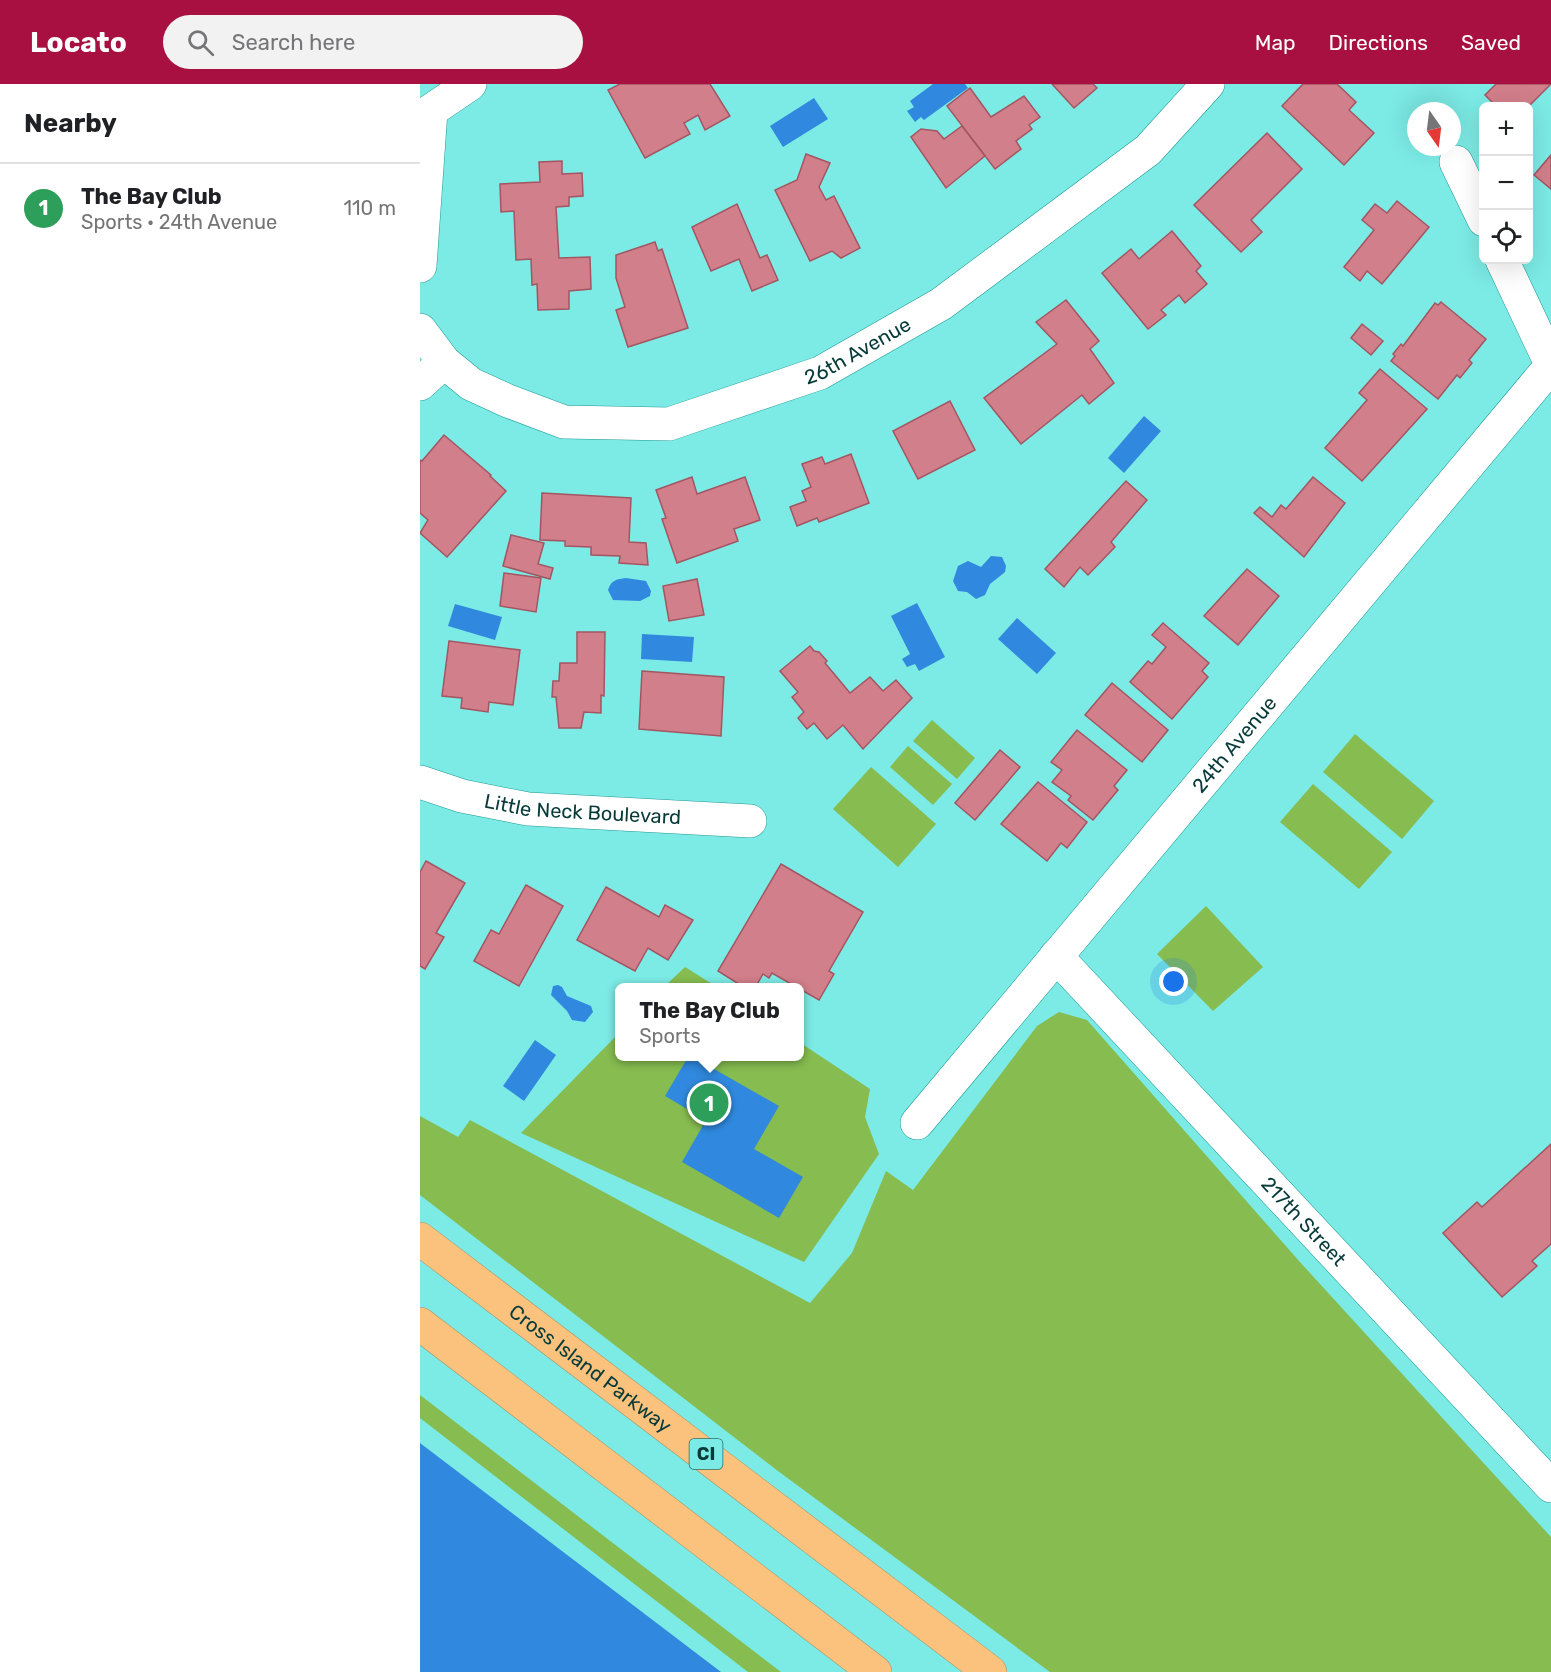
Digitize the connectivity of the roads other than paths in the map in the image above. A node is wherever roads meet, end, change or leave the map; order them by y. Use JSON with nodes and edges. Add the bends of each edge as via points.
{"nodes":[{"id":1,"x":470,"y":84,"type":"edge"},
{"id":2,"x":1208,"y":84,"type":"edge"},
{"id":3,"x":425,"y":114,"type":"edge"},
{"id":4,"x":1456,"y":162,"type":"dead end"},
{"id":5,"x":1479,"y":210,"type":"edge"},
{"id":6,"x":1504,"y":264,"type":"edge"},
{"id":7,"x":420,"y":266,"type":"edge"},
{"id":8,"x":420,"y":330,"type":"edge"},
{"id":9,"x":444,"y":362,"type":"junction"},
{"id":10,"x":1551,"y":365,"type":"edge"},
{"id":11,"x":420,"y":384,"type":"edge"},
{"id":12,"x":420,"y":782,"type":"edge"},
{"id":13,"x":750,"y":821,"type":"dead end"},
{"id":14,"x":1056,"y":956,"type":"junction"},
{"id":15,"x":917,"y":1123,"type":"dead end"},
{"id":16,"x":420,"y":1239,"type":"edge"},
{"id":17,"x":420,"y":1324,"type":"edge"},
{"id":18,"x":1551,"y":1486,"type":"edge"},
{"id":19,"x":875,"y":1672,"type":"edge"},
{"id":20,"x":990,"y":1672,"type":"edge"}],
"edges":[{"from":1,"to":3,"type":"street"},
{"from":2,"to":9,"type":"street","name":"26th Avenue","via":[[1148,150],[941,304],[820,373],[669,424],[564,422],[471,384]]},
{"from":3,"to":7,"type":"street"},
{"from":4,"to":5,"type":"street"},
{"from":6,"to":10,"type":"street"},
{"from":8,"to":9,"type":"street","name":"26th Avenue"},
{"from":9,"to":11,"type":"street"},
{"from":10,"to":14,"type":"street","name":"24th Avenue"},
{"from":12,"to":13,"type":"street","name":"Little Neck Boulevard","via":[[462,796],[528,809]]},
{"from":14,"to":15,"type":"street","name":"24th Avenue"},
{"from":14,"to":18,"type":"street","name":"217th Street"},
{"from":16,"to":20,"type":"highway","name":"Cross Island Parkway","number":"CI"},
{"from":17,"to":19,"type":"highway"}]}
